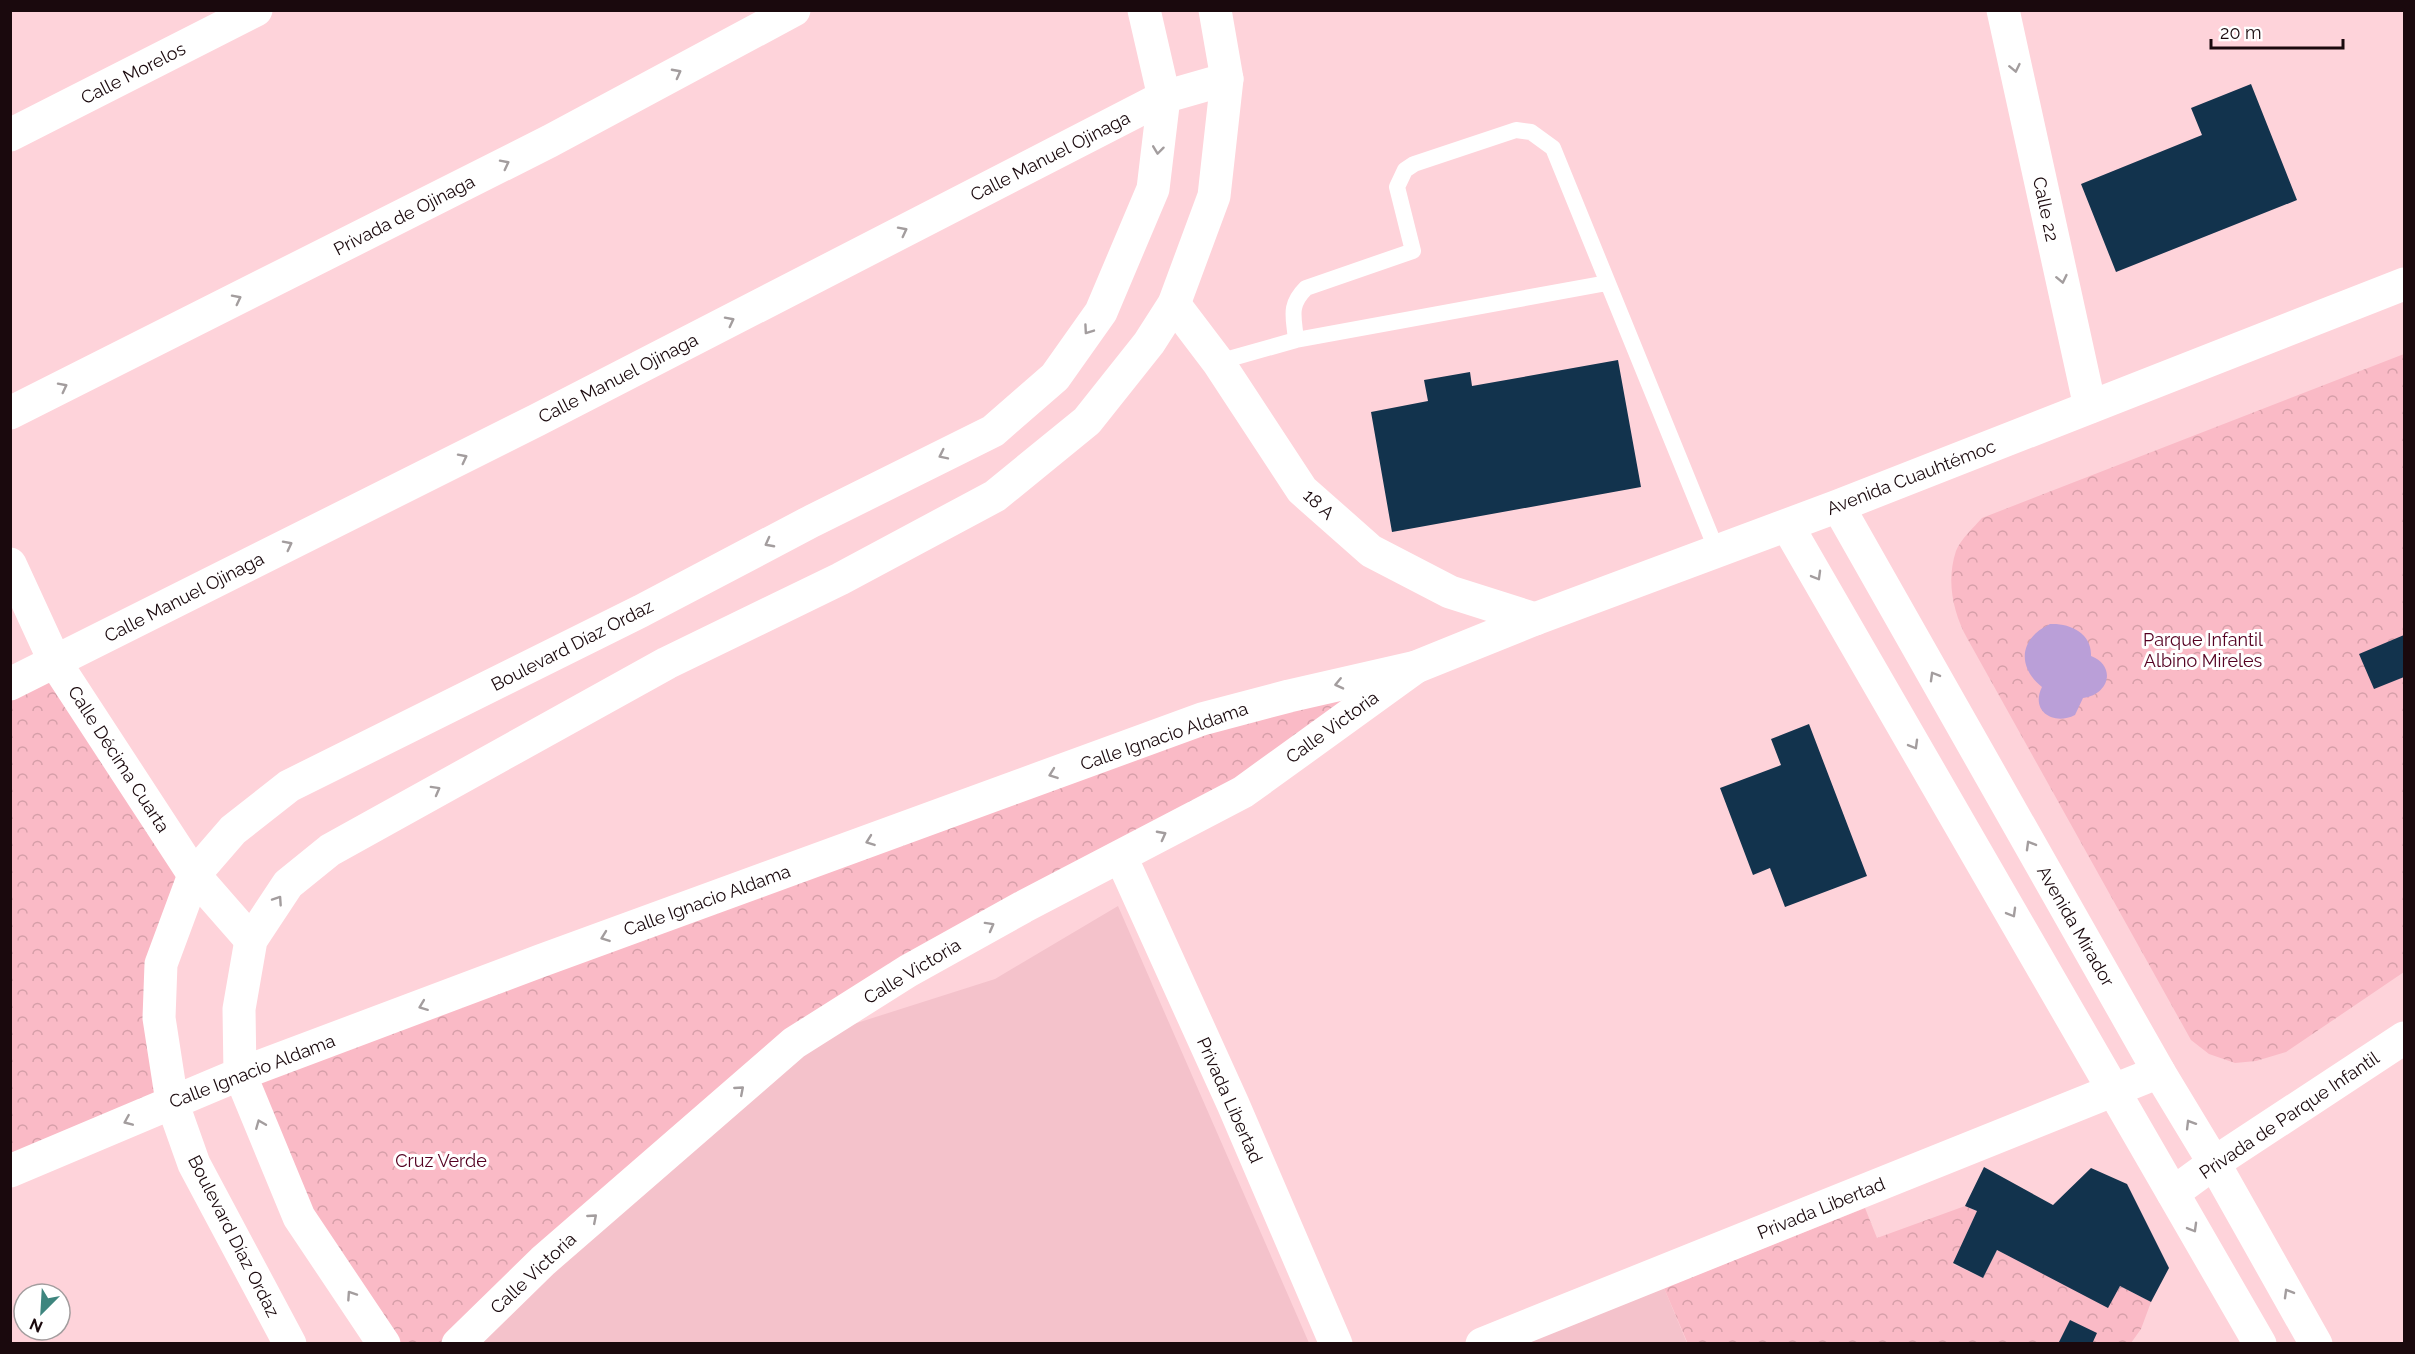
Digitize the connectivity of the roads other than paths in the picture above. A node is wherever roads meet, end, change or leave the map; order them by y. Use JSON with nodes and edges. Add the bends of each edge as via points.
{"nodes":[{"id":1,"x":256,"y":10,"type":"edge"},
{"id":2,"x":794,"y":10,"type":"edge"},
{"id":3,"x":1144,"y":10,"type":"edge"},
{"id":4,"x":1215,"y":10,"type":"edge"},
{"id":5,"x":2003,"y":10,"type":"edge"},
{"id":6,"x":1227,"y":79,"type":"junction"},
{"id":7,"x":1164,"y":97,"type":"junction"},
{"id":8,"x":10,"y":135,"type":"edge"},
{"id":9,"x":1607,"y":283,"type":"junction"},
{"id":10,"x":2404,"y":284,"type":"edge"},
{"id":11,"x":1174,"y":304,"type":"junction"},
{"id":12,"x":1296,"y":340,"type":"junction"},
{"id":13,"x":1218,"y":362,"type":"junction"},
{"id":14,"x":2090,"y":407,"type":"junction"},
{"id":15,"x":10,"y":413,"type":"edge"},
{"id":16,"x":1838,"y":506,"type":"junction"},
{"id":17,"x":1787,"y":525,"type":"junction"},
{"id":18,"x":1717,"y":552,"type":"junction"},
{"id":19,"x":10,"y":564,"type":"edge"},
{"id":20,"x":1535,"y":619,"type":"junction"},
{"id":21,"x":56,"y":662,"type":"junction"},
{"id":22,"x":1416,"y":667,"type":"junction"},
{"id":23,"x":10,"y":684,"type":"edge"},
{"id":24,"x":1121,"y":857,"type":"junction"},
{"id":25,"x":194,"y":875,"type":"junction"},
{"id":26,"x":251,"y":940,"type":"junction"},
{"id":27,"x":2404,"y":1038,"type":"edge"},
{"id":28,"x":2159,"y":1072,"type":"junction"},
{"id":29,"x":240,"y":1074,"type":"junction"},
{"id":30,"x":2114,"y":1090,"type":"junction"},
{"id":31,"x":172,"y":1102,"type":"junction"},
{"id":32,"x":2214,"y":1163,"type":"junction"},
{"id":33,"x":10,"y":1171,"type":"edge"},
{"id":34,"x":2173,"y":1193,"type":"junction"},
{"id":35,"x":291,"y":1344,"type":"edge"},
{"id":36,"x":384,"y":1344,"type":"edge"},
{"id":37,"x":458,"y":1344,"type":"edge"},
{"id":38,"x":1336,"y":1344,"type":"edge"},
{"id":39,"x":1482,"y":1344,"type":"edge"},
{"id":40,"x":2260,"y":1344,"type":"edge"},
{"id":41,"x":2316,"y":1344,"type":"edge"}],
"edges":[{"from":1,"to":8,"type":"main road","name":"Calle Morelos"},
{"from":15,"to":2,"type":"main road","name":"Privada de Ojinaga","one_way":true,"via":[[550,141]]},
{"from":3,"to":7,"type":"main road","name":"Boulevard Díaz Ordaz"},
{"from":4,"to":6,"type":"main road"},
{"from":5,"to":14,"type":"main road","name":"Calle 22","one_way":true},
{"from":6,"to":7,"type":"main road","name":"Calle Manuel Ojinaga"},
{"from":6,"to":11,"type":"main road","via":[[1214,196]]},
{"from":21,"to":7,"type":"main road","name":"Calle Manuel Ojinaga","one_way":true,"via":[[548,415]]},
{"from":7,"to":25,"type":"main road","name":"Boulevard Díaz Ordaz","one_way":true,"via":[[1153,189],[1101,312],[1055,377],[993,431],[289,786],[233,830]]},
{"from":9,"to":12,"type":"lane"},
{"from":9,"to":12,"type":"lane","via":[[1552,148],[1531,132],[1515,130],[1405,170],[1397,187],[1413,251],[1306,288],[1293,308]]},
{"from":9,"to":18,"type":"lane"},
{"from":10,"to":14,"type":"main road","name":"Avenida Cuauhtémoc"},
{"from":11,"to":13,"type":"main road","name":"18 A"},
{"from":26,"to":11,"type":"main road","one_way":true,"via":[[288,884],[330,850],[667,663],[840,579],[995,496],[1087,421]]},
{"from":12,"to":13,"type":"lane"},
{"from":13,"to":20,"type":"main road","name":"18 A","via":[[1302,490],[1371,551],[1450,592]]},
{"from":14,"to":16,"type":"main road","name":"Avenida Cuauhtémoc"},
{"from":16,"to":17,"type":"main road","name":"Avenida Cuauhtémoc"},
{"from":28,"to":16,"type":"main road","name":"Avenida Mirador","one_way":true},
{"from":17,"to":18,"type":"main road","name":"Avenida Cuauhtémoc"},
{"from":17,"to":30,"type":"main road","one_way":true},
{"from":18,"to":20,"type":"main road","name":"Avenida Cuauhtémoc"},
{"from":19,"to":21,"type":"main road","name":"Calle Décima Cuarta"},
{"from":20,"to":22,"type":"main road","name":"Avenida Cuauhtémoc"},
{"from":21,"to":23,"type":"main road","name":"Calle Manuel Ojinaga"},
{"from":21,"to":25,"type":"main road","name":"Calle Décima Cuarta"},
{"from":24,"to":22,"type":"main road","name":"Calle Victoria","one_way":true,"via":[[1243,792]]},
{"from":22,"to":29,"type":"main road","name":"Calle Ignacio Aldama","one_way":true,"via":[[1202,719]]},
{"from":37,"to":24,"type":"main road","name":"Calle Victoria","one_way":true,"via":[[543,1261],[794,1043],[908,971]]},
{"from":24,"to":38,"type":"main road","name":"Privada Libertad"},
{"from":25,"to":26,"type":"main road","name":"Calle Décima Cuarta"},
{"from":25,"to":31,"type":"main road","name":"Boulevard Díaz Ordaz","via":[[161,964],[159,1018]]},
{"from":26,"to":29,"type":"main road","via":[[239,1009]]},
{"from":27,"to":32,"type":"main road","name":"Privada de Parque Infantil"},
{"from":28,"to":30,"type":"main road","name":"Privada Libertad"},
{"from":32,"to":28,"type":"main road","name":"Avenida Mirador","one_way":true},
{"from":29,"to":31,"type":"main road","name":"Calle Ignacio Aldama"},
{"from":36,"to":29,"type":"main road","one_way":true,"via":[[299,1217]]},
{"from":30,"to":34,"type":"main road"},
{"from":30,"to":39,"type":"main road","name":"Privada Libertad"},
{"from":31,"to":33,"type":"main road","name":"Calle Ignacio Aldama","one_way":true},
{"from":31,"to":35,"type":"main road","name":"Boulevard Díaz Ordaz","via":[[194,1164]]},
{"from":32,"to":34,"type":"main road","name":"Privada de Parque Infantil"},
{"from":41,"to":32,"type":"main road","name":"Avenida Mirador","one_way":true},
{"from":34,"to":40,"type":"main road","one_way":true}]}
